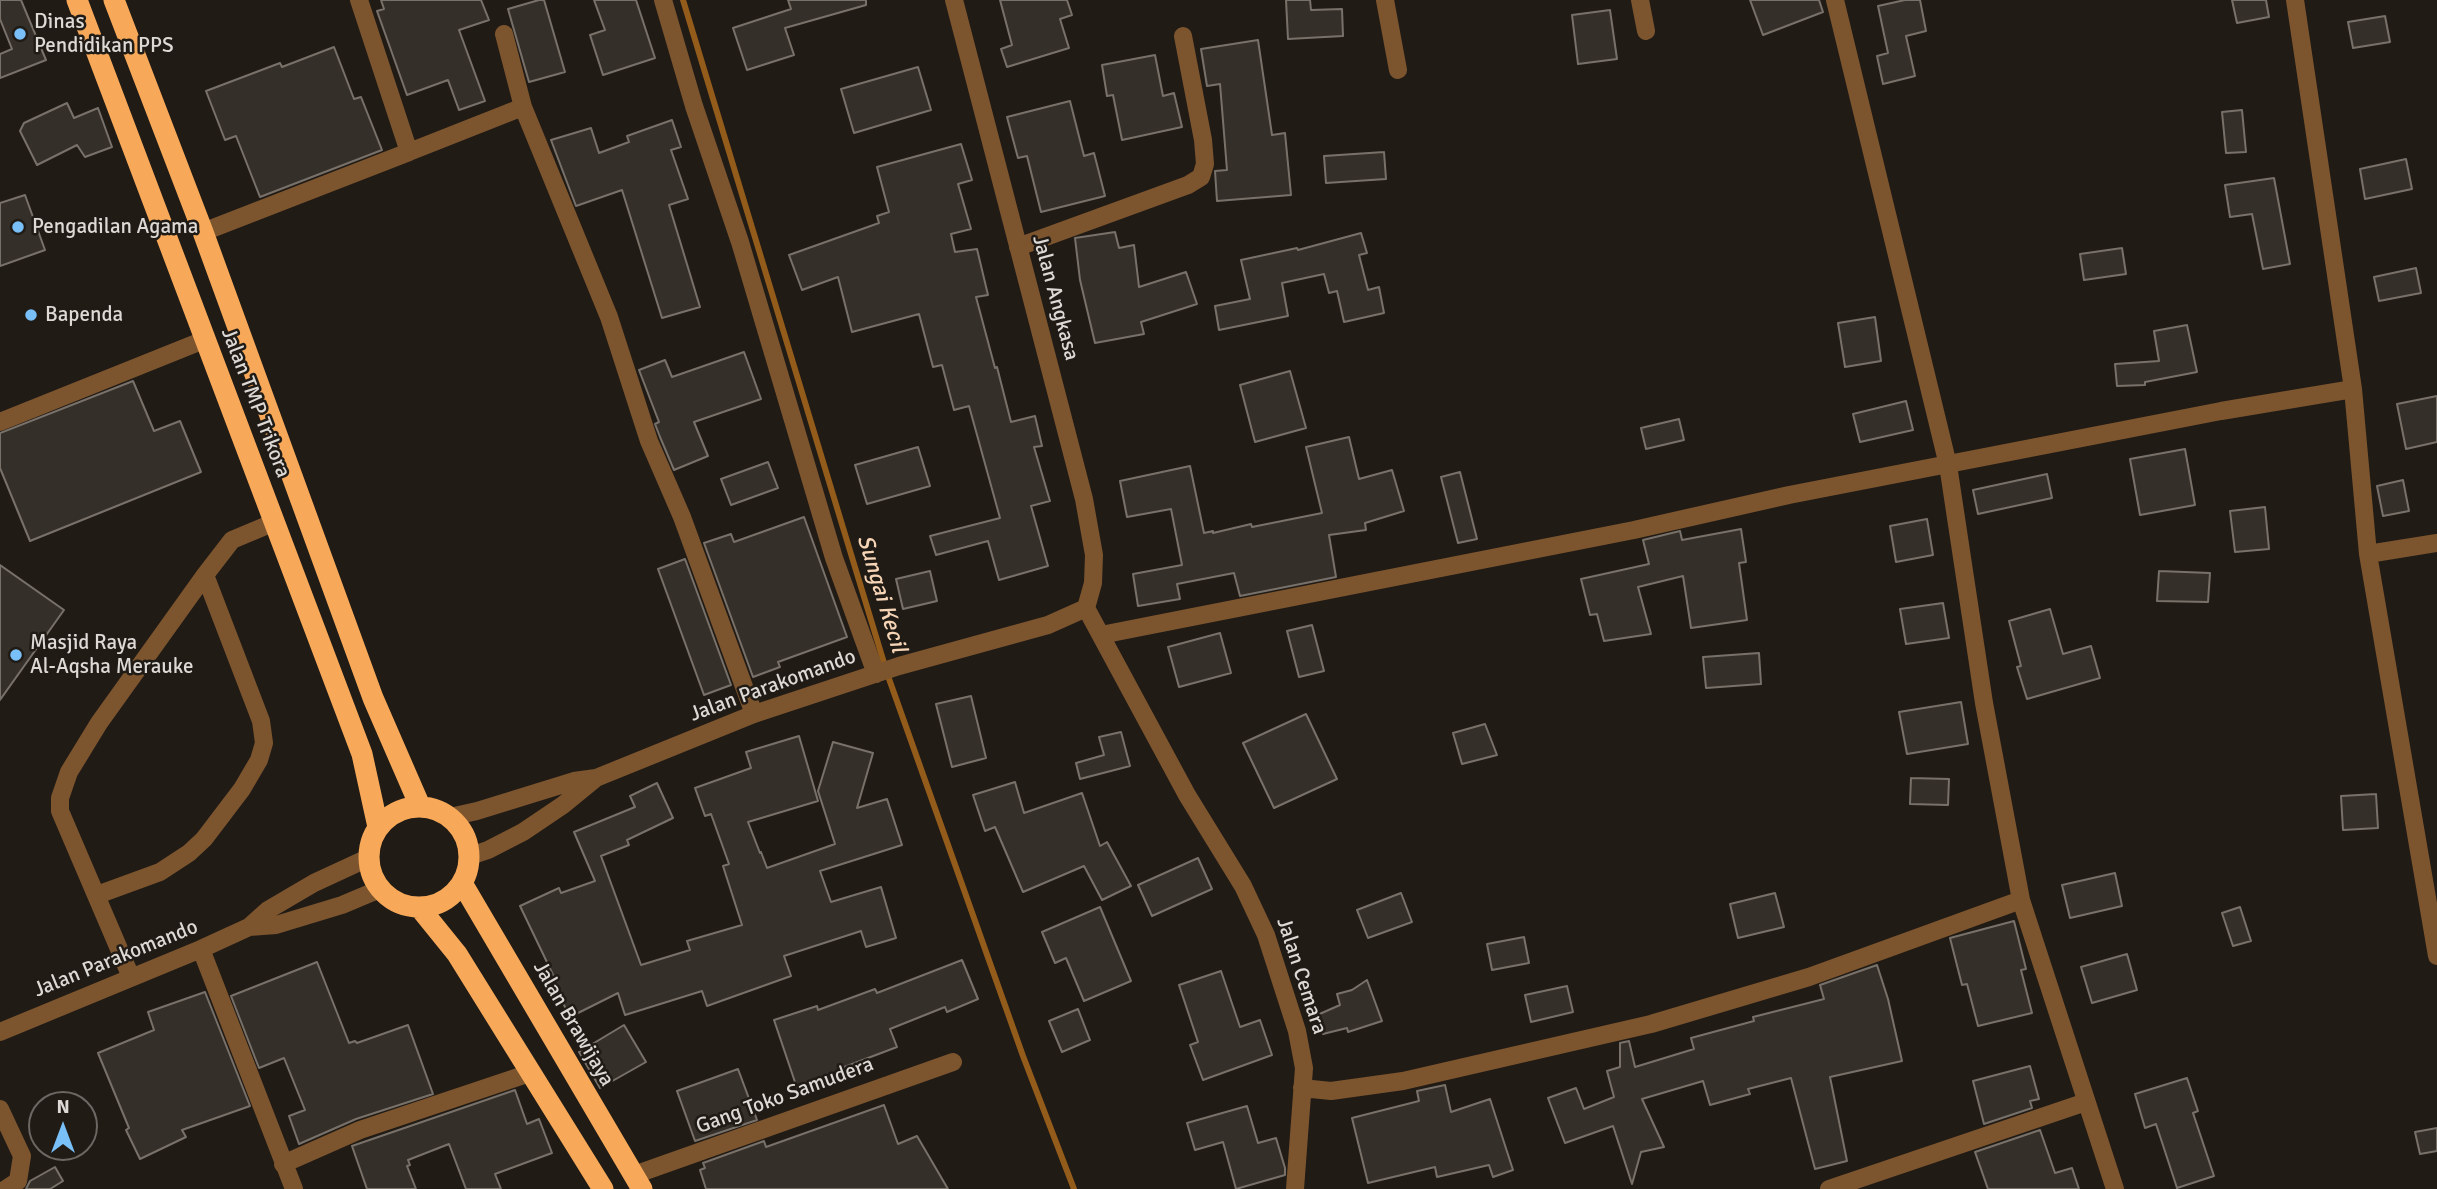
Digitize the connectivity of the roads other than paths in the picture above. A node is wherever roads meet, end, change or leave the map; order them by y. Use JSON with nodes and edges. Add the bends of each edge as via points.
{"nodes":[{"id":1,"x":77,"y":0,"type":"edge"},
{"id":2,"x":114,"y":0,"type":"edge"},
{"id":3,"x":359,"y":0,"type":"edge"},
{"id":4,"x":663,"y":0,"type":"edge"},
{"id":5,"x":954,"y":0,"type":"edge"},
{"id":6,"x":1385,"y":0,"type":"edge"},
{"id":7,"x":1640,"y":0,"type":"edge"},
{"id":8,"x":1835,"y":0,"type":"edge"},
{"id":9,"x":2295,"y":0,"type":"edge"},
{"id":10,"x":1646,"y":31,"type":"dead end"},
{"id":11,"x":504,"y":34,"type":"dead end"},
{"id":12,"x":1183,"y":36,"type":"dead end"},
{"id":13,"x":1398,"y":70,"type":"dead end"},
{"id":14,"x":523,"y":107,"type":"junction"},
{"id":15,"x":409,"y":152,"type":"junction"},
{"id":16,"x":203,"y":232,"type":"junction"},
{"id":17,"x":1018,"y":247,"type":"junction"},
{"id":18,"x":223,"y":290,"type":"junction"},
{"id":19,"x":190,"y":301,"type":"junction"},
{"id":20,"x":204,"y":340,"type":"junction"},
{"id":21,"x":2353,"y":389,"type":"junction"},
{"id":22,"x":0,"y":422,"type":"edge"},
{"id":23,"x":1948,"y":465,"type":"junction"},
{"id":24,"x":275,"y":522,"type":"junction"},
{"id":25,"x":2437,"y":543,"type":"edge"},
{"id":26,"x":2368,"y":554,"type":"junction"},
{"id":27,"x":205,"y":575,"type":"junction"},
{"id":28,"x":1086,"y":608,"type":"junction"},
{"id":29,"x":1101,"y":635,"type":"junction"},
{"id":30,"x":878,"y":673,"type":"junction"},
{"id":31,"x":754,"y":714,"type":"junction"},
{"id":32,"x":596,"y":778,"type":"junction"},
{"id":33,"x":421,"y":806,"type":"junction"},
{"id":34,"x":450,"y":817,"type":"junction"},
{"id":35,"x":377,"y":827,"type":"junction"},
{"id":36,"x":470,"y":856,"type":"junction"},
{"id":37,"x":368,"y":858,"type":"junction"},
{"id":38,"x":462,"y":883,"type":"junction"},
{"id":39,"x":380,"y":889,"type":"junction"},
{"id":40,"x":97,"y":895,"type":"junction"},
{"id":41,"x":2021,"y":900,"type":"junction"},
{"id":42,"x":419,"y":907,"type":"junction"},
{"id":43,"x":249,"y":927,"type":"junction"},
{"id":44,"x":201,"y":949,"type":"junction"},
{"id":45,"x":2437,"y":956,"type":"edge"},
{"id":46,"x":131,"y":977,"type":"junction"},
{"id":47,"x":0,"y":1032,"type":"edge"},
{"id":48,"x":953,"y":1062,"type":"dead end"},
{"id":49,"x":530,"y":1073,"type":"junction"},
{"id":50,"x":1302,"y":1088,"type":"junction"},
{"id":51,"x":2086,"y":1102,"type":"junction"},
{"id":52,"x":0,"y":1109,"type":"edge"},
{"id":53,"x":283,"y":1164,"type":"junction"},
{"id":54,"x":638,"y":1182,"type":"edge"},
{"id":55,"x":6,"y":1189,"type":"edge"},
{"id":56,"x":294,"y":1189,"type":"edge"},
{"id":57,"x":603,"y":1189,"type":"edge"},
{"id":58,"x":1294,"y":1189,"type":"edge"},
{"id":59,"x":1829,"y":1189,"type":"edge"},
{"id":60,"x":2115,"y":1189,"type":"edge"}],
"edges":[{"from":1,"to":19,"type":"highway","name":"Jalan TMP Trikora"},
{"from":2,"to":16,"type":"highway","name":"Jalan TMP Trikora"},
{"from":3,"to":15,"type":"street"},
{"from":4,"to":30,"type":"street","via":[[834,558]]},
{"from":5,"to":17,"type":"street","name":"Jalan Angkasa"},
{"from":6,"to":13,"type":"street"},
{"from":7,"to":10,"type":"street"},
{"from":8,"to":23,"type":"street"},
{"from":9,"to":21,"type":"street"},
{"from":11,"to":14,"type":"street"},
{"from":12,"to":17,"type":"street","via":[[1203,141],[1201,177]]},
{"from":14,"to":15,"type":"street"},
{"from":14,"to":31,"type":"street","via":[[609,317],[649,441],[682,517]]},
{"from":15,"to":16,"type":"street"},
{"from":16,"to":18,"type":"highway","name":"Jalan TMP Trikora"},
{"from":17,"to":28,"type":"street","name":"Jalan Angkasa","via":[[1090,529],[1093,583]]},
{"from":18,"to":19,"type":"highway"},
{"from":18,"to":33,"type":"highway","name":"Jalan TMP Trikora","via":[[373,698]]},
{"from":19,"to":20,"type":"highway","name":"Jalan TMP Trikora"},
{"from":20,"to":22,"type":"street"},
{"from":20,"to":24,"type":"highway","name":"Jalan TMP Trikora"},
{"from":21,"to":23,"type":"street"},
{"from":21,"to":26,"type":"street"},
{"from":23,"to":29,"type":"street"},
{"from":23,"to":41,"type":"street","via":[[1984,703]]},
{"from":24,"to":27,"type":"street","via":[[232,540]]},
{"from":24,"to":35,"type":"highway","name":"Jalan TMP Trikora","via":[[362,754]]},
{"from":25,"to":26,"type":"street"},
{"from":26,"to":45,"type":"street"},
{"from":27,"to":40,"type":"street","via":[[99,723],[69,772],[60,798],[60,811]]},
{"from":27,"to":40,"type":"street","via":[[261,721],[264,743],[259,760],[242,789],[189,853],[160,872]]},
{"from":28,"to":29,"type":"street"},
{"from":28,"to":30,"type":"street","name":"Jalan Parakomando","via":[[1048,625]]},
{"from":29,"to":50,"type":"street","name":"Jalan Cemara","via":[[1266,935],[1297,1031],[1304,1068]]},
{"from":30,"to":31,"type":"street","name":"Jalan Parakomando"},
{"from":31,"to":32,"type":"street","name":"Jalan Parakomando"},
{"from":32,"to":34,"type":"street","name":"Jalan Parakomando"},
{"from":32,"to":36,"type":"street","name":"Jalan Parakomando","via":[[523,832]]},
{"from":33,"to":34,"type":"highway"},
{"from":33,"to":35,"type":"highway","via":[[389,815]]},
{"from":34,"to":36,"type":"highway","via":[[461,828]]},
{"from":35,"to":37,"type":"highway"},
{"from":36,"to":38,"type":"highway"},
{"from":37,"to":39,"type":"highway"},
{"from":37,"to":43,"type":"street","name":"Jalan Parakomando","via":[[268,910]]},
{"from":38,"to":42,"type":"highway","via":[[451,896]]},
{"from":38,"to":54,"type":"highway","name":"Jalan Brawijaya"},
{"from":39,"to":42,"type":"highway","via":[[397,902]]},
{"from":39,"to":43,"type":"street","name":"Jalan Parakomando","via":[[276,925]]},
{"from":40,"to":46,"type":"street"},
{"from":41,"to":50,"type":"street","via":[[1810,977],[1651,1024],[1403,1081],[1331,1091]]},
{"from":41,"to":51,"type":"street"},
{"from":42,"to":49,"type":"highway","via":[[457,954]]},
{"from":43,"to":44,"type":"street","name":"Jalan Parakomando"},
{"from":44,"to":46,"type":"street","name":"Jalan Parakomando"},
{"from":44,"to":53,"type":"street"},
{"from":46,"to":47,"type":"street","name":"Jalan Parakomando"},
{"from":48,"to":54,"type":"street","name":"Gang Toko Samudera"},
{"from":49,"to":53,"type":"street","via":[[360,1130]]},
{"from":49,"to":57,"type":"highway"},
{"from":50,"to":58,"type":"street","name":"Jalan Cemara"},
{"from":51,"to":59,"type":"street"},
{"from":51,"to":60,"type":"street"},
{"from":52,"to":55,"type":"street","via":[[22,1156],[18,1181]]},
{"from":53,"to":56,"type":"street"}]}
